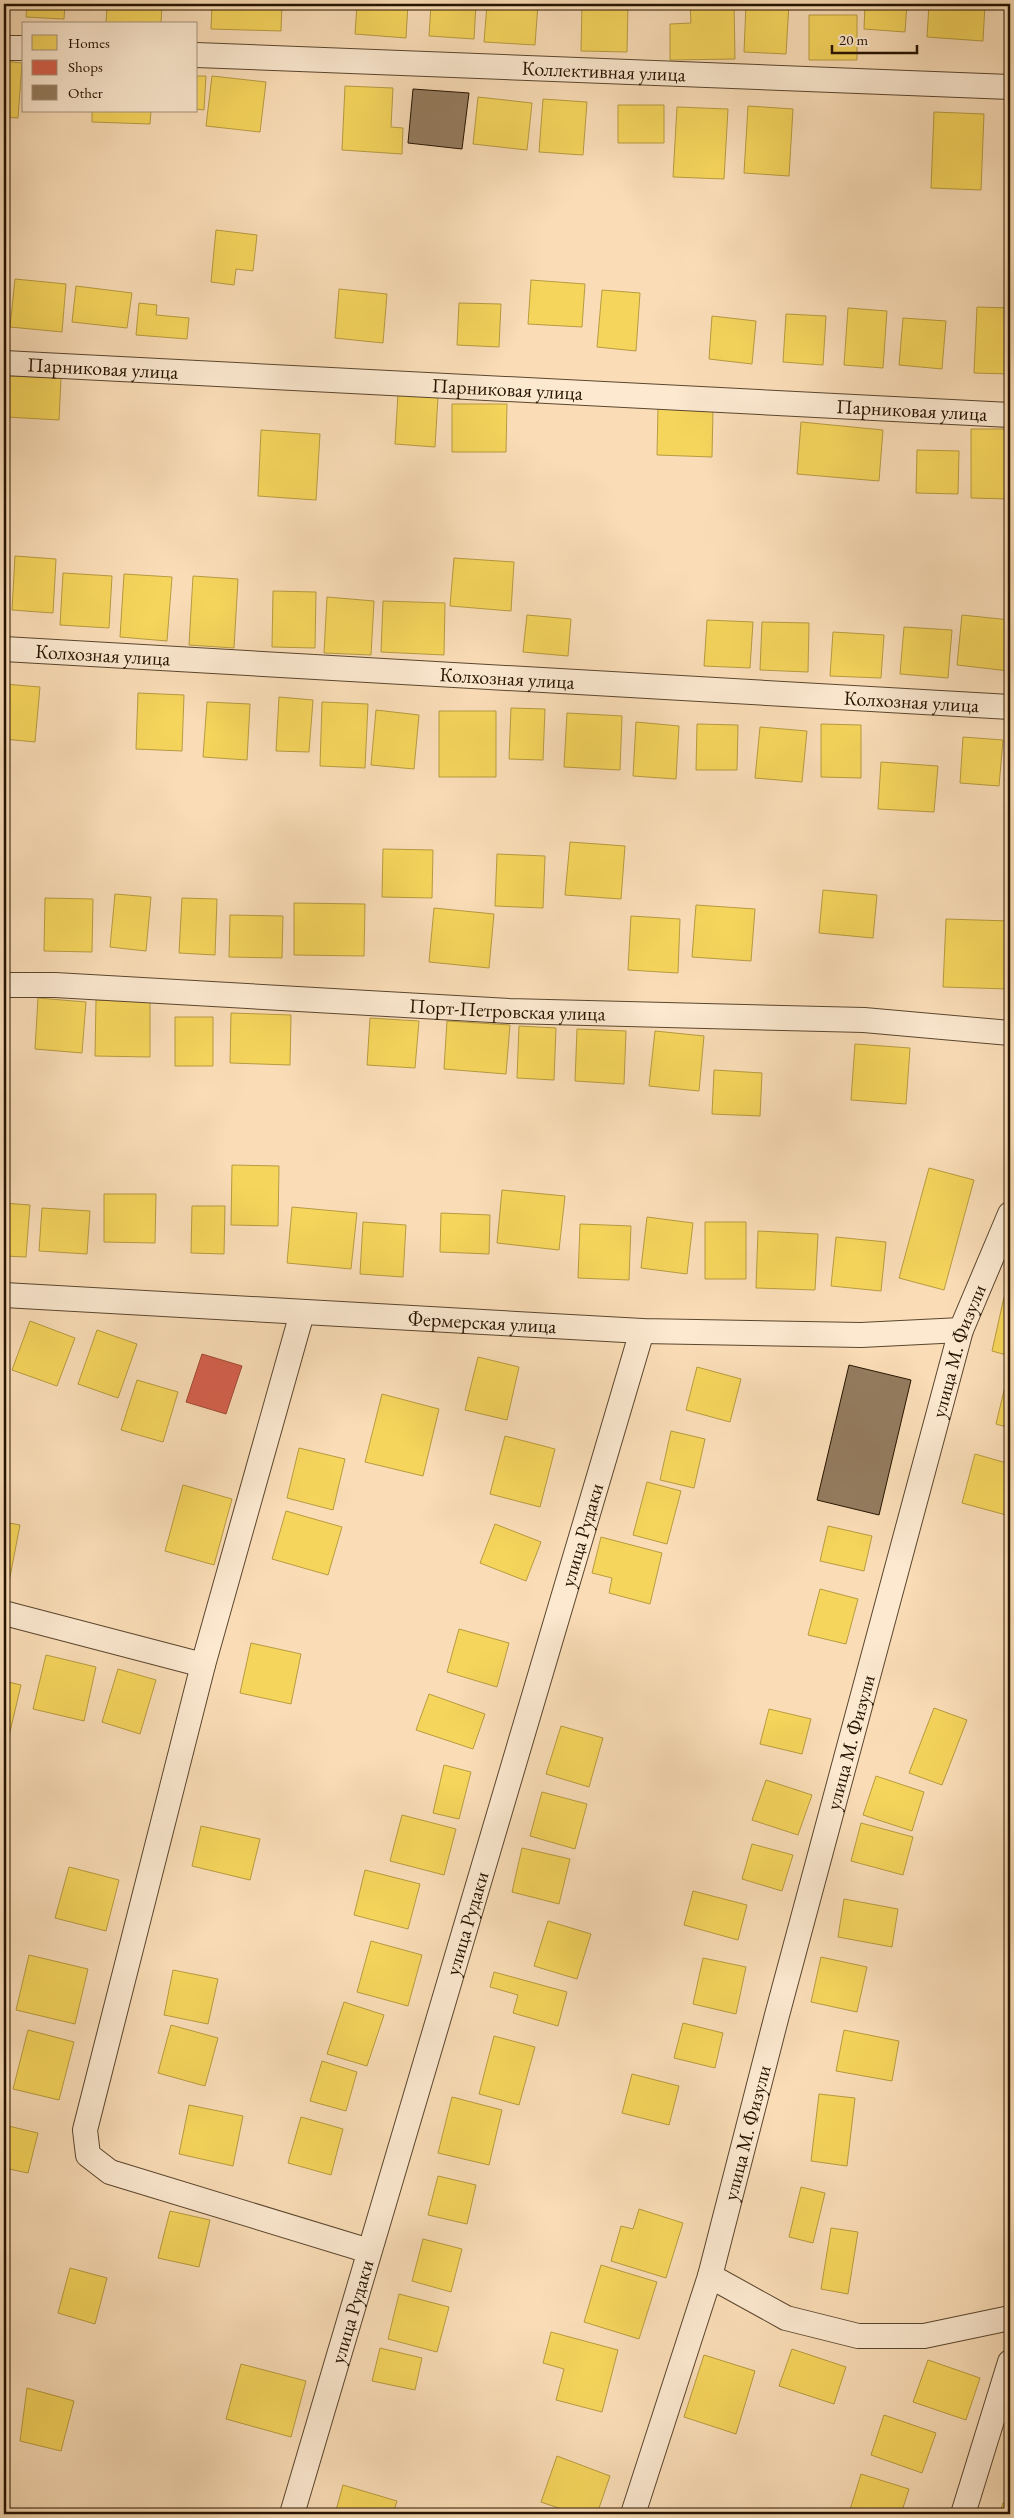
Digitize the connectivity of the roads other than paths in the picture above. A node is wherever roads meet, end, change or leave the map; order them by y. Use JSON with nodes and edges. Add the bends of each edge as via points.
{"nodes":[{"id":1,"x":4,"y":48,"type":"edge"},
{"id":2,"x":22,"y":48,"type":"edge"},
{"id":3,"x":198,"y":55,"type":"edge"},
{"id":4,"x":1010,"y":87,"type":"edge"},
{"id":5,"x":4,"y":363,"type":"edge"},
{"id":6,"x":1010,"y":415,"type":"edge"},
{"id":7,"x":4,"y":649,"type":"edge"},
{"id":8,"x":1010,"y":708,"type":"edge"},
{"id":9,"x":4,"y":985,"type":"edge"},
{"id":10,"x":1010,"y":1033,"type":"edge"},
{"id":11,"x":1010,"y":1214,"type":"edge"},
{"id":12,"x":4,"y":1295,"type":"edge"},
{"id":13,"x":302,"y":1313,"type":"junction"},
{"id":14,"x":961,"y":1330,"type":"junction"},
{"id":15,"x":642,"y":1331,"type":"junction"},
{"id":16,"x":4,"y":1612,"type":"edge"},
{"id":17,"x":203,"y":1665,"type":"junction"},
{"id":18,"x":369,"y":2251,"type":"junction"},
{"id":19,"x":710,"y":2276,"type":"junction"},
{"id":20,"x":1010,"y":2318,"type":"edge"},
{"id":21,"x":1010,"y":2362,"type":"edge"},
{"id":22,"x":292,"y":2514,"type":"edge"},
{"id":23,"x":633,"y":2514,"type":"edge"},
{"id":24,"x":963,"y":2514,"type":"edge"}],
"edges":[{"from":1,"to":2,"type":"street"},
{"from":3,"to":4,"type":"street","name":"Коллективная улица"},
{"from":5,"to":6,"type":"street","name":"Парниковая улица"},
{"from":7,"to":8,"type":"street","name":"Колхозная улица"},
{"from":9,"to":10,"type":"street","name":"Порт-Петровская улица","via":[[55,985],[509,1011],[864,1020]]},
{"from":11,"to":14,"type":"street","name":"улица М. Физули"},
{"from":12,"to":13,"type":"street","name":"Фермерская улица"},
{"from":13,"to":15,"type":"street","name":"Фермерская улица"},
{"from":13,"to":17,"type":"street"},
{"from":14,"to":15,"type":"street","name":"Фермерская улица","via":[[861,1335]]},
{"from":14,"to":19,"type":"street","name":"улица М. Физули"},
{"from":15,"to":18,"type":"street","name":"улица Рудаки"},
{"from":16,"to":17,"type":"street"},
{"from":17,"to":18,"type":"street","via":[[85,2130],[88,2155],[110,2172]]},
{"from":18,"to":22,"type":"street","name":"улица Рудаки"},
{"from":19,"to":20,"type":"street","via":[[786,2318],[858,2336],[924,2336]]},
{"from":19,"to":23,"type":"street","name":"улица М. Физули"},
{"from":21,"to":24,"type":"street"}]}
